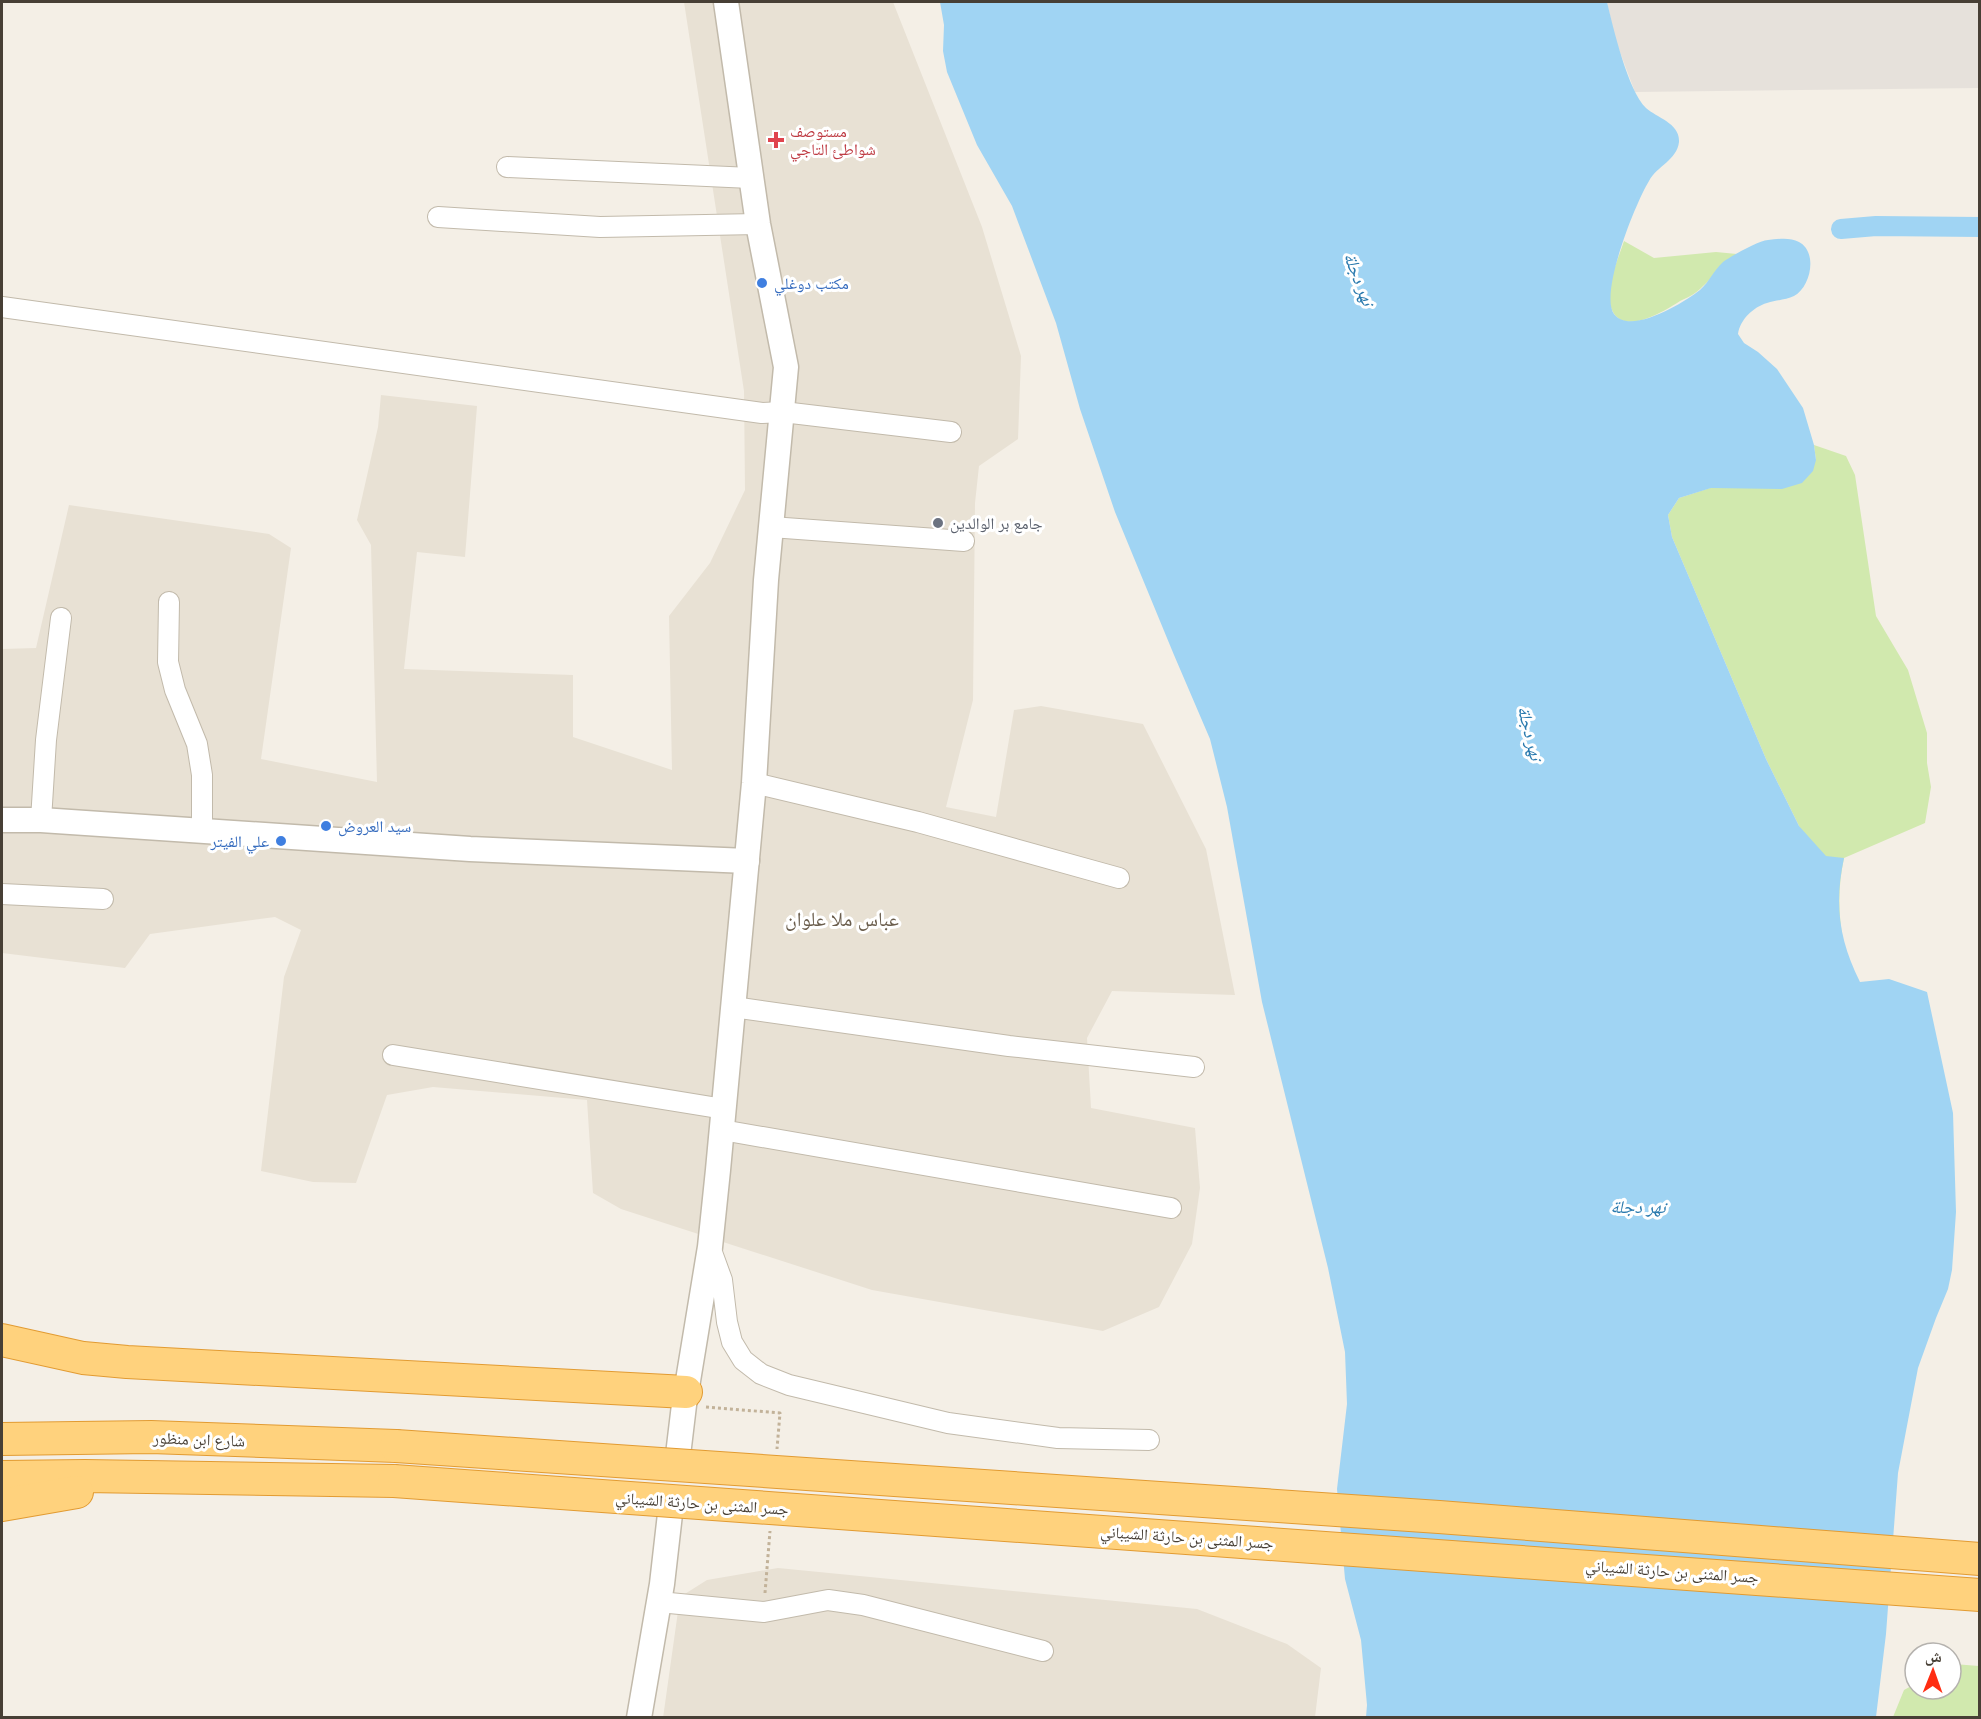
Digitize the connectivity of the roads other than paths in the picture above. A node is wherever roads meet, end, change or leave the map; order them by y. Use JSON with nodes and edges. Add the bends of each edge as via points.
{"nodes":[{"id":1,"x":726,"y":2,"type":"edge"},
{"id":2,"x":507,"y":167,"type":"dead end"},
{"id":3,"x":751,"y":178,"type":"junction"},
{"id":4,"x":438,"y":217,"type":"dead end"},
{"id":5,"x":758,"y":224,"type":"junction"},
{"id":6,"x":2,"y":307,"type":"edge"},
{"id":7,"x":783,"y":412,"type":"junction"},
{"id":8,"x":951,"y":432,"type":"dead end"},
{"id":9,"x":771,"y":527,"type":"junction"},
{"id":10,"x":964,"y":541,"type":"dead end"},
{"id":11,"x":169,"y":602,"type":"dead end"},
{"id":12,"x":61,"y":618,"type":"dead end"},
{"id":13,"x":754,"y":783,"type":"junction"},
{"id":14,"x":2,"y":820,"type":"edge"},
{"id":15,"x":41,"y":820,"type":"junction"},
{"id":16,"x":202,"y":831,"type":"junction"},
{"id":17,"x":747,"y":861,"type":"junction"},
{"id":18,"x":1119,"y":878,"type":"dead end"},
{"id":19,"x":2,"y":894,"type":"edge"},
{"id":20,"x":103,"y":899,"type":"dead end"},
{"id":21,"x":733,"y":1007,"type":"junction"},
{"id":22,"x":393,"y":1055,"type":"dead end"},
{"id":23,"x":1194,"y":1067,"type":"dead end"},
{"id":24,"x":723,"y":1119,"type":"junction"},
{"id":25,"x":1171,"y":1208,"type":"dead end"},
{"id":26,"x":710,"y":1247,"type":"junction"},
{"id":27,"x":2,"y":1340,"type":"edge"},
{"id":28,"x":685,"y":1399,"type":"junction"},
{"id":29,"x":2,"y":1418,"type":"edge"},
{"id":30,"x":151,"y":1437,"type":"junction"},
{"id":31,"x":2,"y":1439,"type":"edge"},
{"id":32,"x":1149,"y":1440,"type":"dead end"},
{"id":33,"x":678,"y":1455,"type":"dead end"},
{"id":34,"x":2,"y":1477,"type":"edge"},
{"id":35,"x":162,"y":1478,"type":"junction"},
{"id":36,"x":2,"y":1505,"type":"edge"},
{"id":37,"x":670,"y":1514,"type":"dead end"},
{"id":38,"x":1980,"y":1559,"type":"edge"},
{"id":39,"x":1980,"y":1595,"type":"edge"},
{"id":40,"x":659,"y":1602,"type":"junction"},
{"id":41,"x":1043,"y":1651,"type":"dead end"},
{"id":42,"x":639,"y":1718,"type":"edge"}],
"edges":[{"from":1,"to":3,"type":"street"},
{"from":2,"to":3,"type":"street"},
{"from":3,"to":5,"type":"street"},
{"from":4,"to":5,"type":"street","via":[[600,227]]},
{"from":5,"to":7,"type":"street","via":[[786,367]]},
{"from":6,"to":7,"type":"street"},
{"from":7,"to":8,"type":"street"},
{"from":7,"to":9,"type":"street"},
{"from":9,"to":10,"type":"street"},
{"from":9,"to":13,"type":"street"},
{"from":11,"to":16,"type":"street","via":[[168,662],[197,744],[202,775]]},
{"from":12,"to":15,"type":"street"},
{"from":13,"to":17,"type":"street"},
{"from":13,"to":18,"type":"street","via":[[918,822]]},
{"from":14,"to":15,"type":"street"},
{"from":15,"to":16,"type":"street"},
{"from":16,"to":17,"type":"street","via":[[470,849]]},
{"from":17,"to":21,"type":"street"},
{"from":19,"to":20,"type":"street"},
{"from":21,"to":23,"type":"street"},
{"from":21,"to":24,"type":"street"},
{"from":22,"to":24,"type":"street"},
{"from":24,"to":25,"type":"street"},
{"from":24,"to":26,"type":"street"},
{"from":26,"to":28,"type":"street"},
{"from":26,"to":32,"type":"street","via":[[722,1280],[732,1342],[743,1360],[761,1374],[789,1385],[948,1423],[1058,1438]]},
{"from":27,"to":28,"type":"highway","via":[[105,1360]]},
{"from":28,"to":33,"type":"street"},
{"from":29,"to":30,"type":"highway"},
{"from":30,"to":31,"type":"highway","name":"شارع ابن منظور"},
{"from":30,"to":38,"type":"highway","name":"شارع ابن منظور","bridge":true,"via":[[396,1446],[1438,1517]]},
{"from":34,"to":35,"type":"highway"},
{"from":35,"to":36,"type":"highway"},
{"from":35,"to":39,"type":"highway","name":"جسر المثنى بن حارثة الشيباني","bridge":true,"via":[[394,1481]]},
{"from":37,"to":40,"type":"street"},
{"from":40,"to":41,"type":"street","via":[[764,1612],[828,1600]]},
{"from":40,"to":42,"type":"street"}]}
